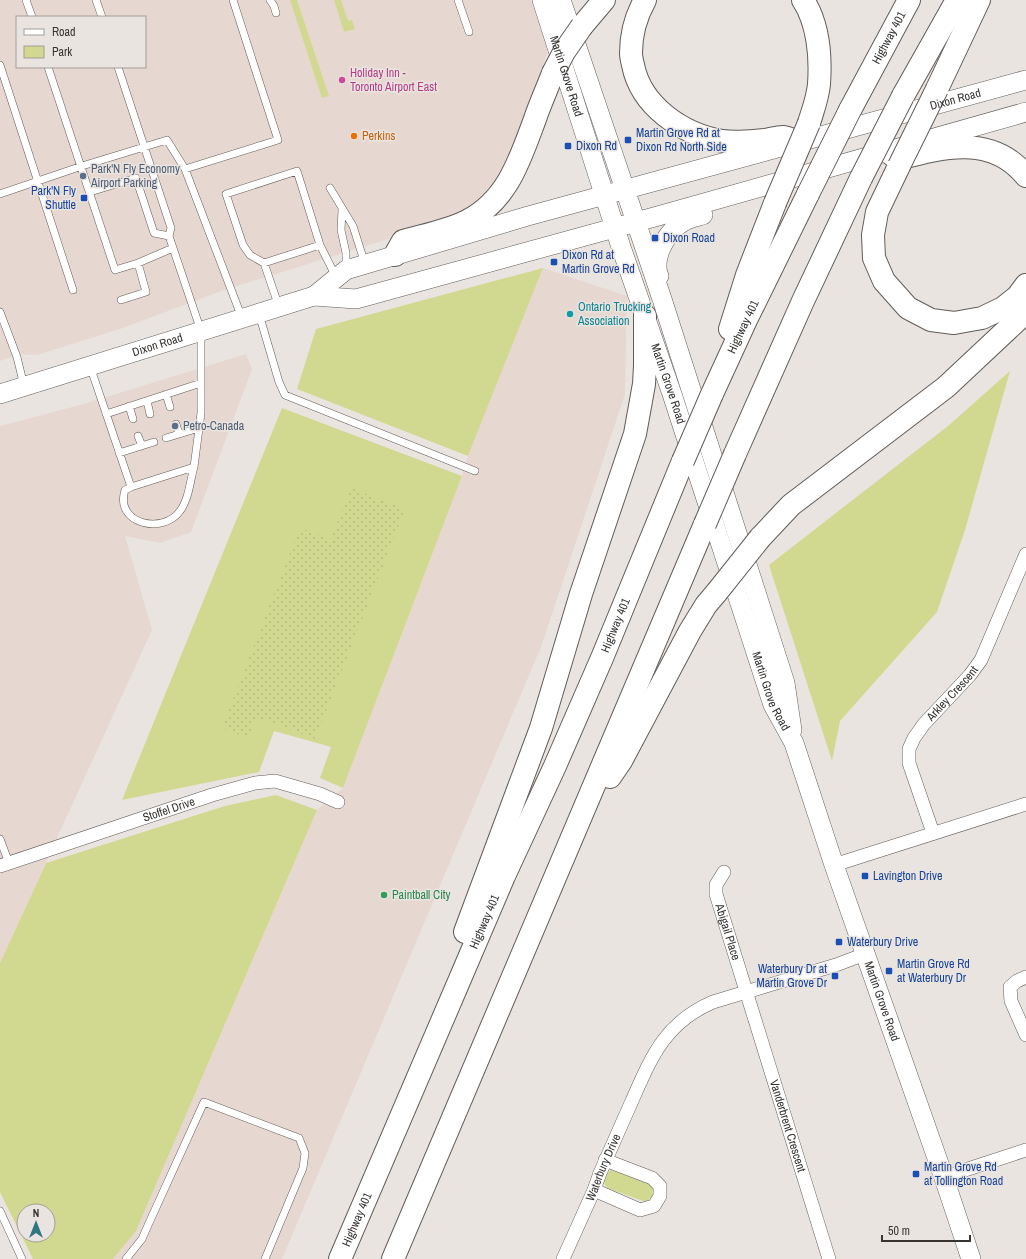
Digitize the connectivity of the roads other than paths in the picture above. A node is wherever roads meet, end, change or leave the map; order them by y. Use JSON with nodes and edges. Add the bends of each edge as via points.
{"nodes":[{"id":1,"x":26,"y":0,"type":"edge"},
{"id":2,"x":96,"y":0,"type":"edge"},
{"id":3,"x":233,"y":0,"type":"edge"},
{"id":4,"x":270,"y":0,"type":"edge"},
{"id":5,"x":458,"y":0,"type":"edge"},
{"id":6,"x":542,"y":0,"type":"edge"},
{"id":7,"x":561,"y":0,"type":"edge"},
{"id":8,"x":604,"y":0,"type":"edge"},
{"id":9,"x":645,"y":0,"type":"edge"},
{"id":10,"x":803,"y":0,"type":"edge"},
{"id":11,"x":910,"y":0,"type":"edge"},
{"id":12,"x":957,"y":0,"type":"edge"},
{"id":13,"x":979,"y":0,"type":"edge"},
{"id":14,"x":276,"y":13,"type":"dead end"},
{"id":15,"x":32,"y":16,"type":"edge"},
{"id":16,"x":102,"y":16,"type":"edge"},
{"id":17,"x":469,"y":32,"type":"dead end"},
{"id":18,"x":0,"y":65,"type":"edge"},
{"id":19,"x":48,"y":68,"type":"edge"},
{"id":20,"x":118,"y":68,"type":"edge"},
{"id":21,"x":1026,"y":80,"type":"edge"},
{"id":22,"x":1026,"y":112,"type":"edge"},
{"id":23,"x":797,"y":142,"type":"junction"},
{"id":24,"x":144,"y":147,"type":"junction"},
{"id":25,"x":893,"y":159,"type":"junction"},
{"id":26,"x":82,"y":166,"type":"junction"},
{"id":27,"x":185,"y":169,"type":"junction"},
{"id":28,"x":1026,"y":176,"type":"edge"},
{"id":29,"x":38,"y":181,"type":"junction"},
{"id":30,"x":330,"y":188,"type":"dead end"},
{"id":31,"x":756,"y":189,"type":"junction"},
{"id":32,"x":626,"y":190,"type":"junction"},
{"id":33,"x":90,"y":192,"type":"junction"},
{"id":34,"x":0,"y":194,"type":"edge"},
{"id":35,"x":604,"y":195,"type":"junction"},
{"id":36,"x":346,"y":196,"type":"dead end"},
{"id":37,"x":339,"y":201,"type":"junction"},
{"id":38,"x":342,"y":210,"type":"junction"},
{"id":39,"x":636,"y":222,"type":"junction"},
{"id":40,"x":615,"y":228,"type":"junction"},
{"id":41,"x":169,"y":236,"type":"junction"},
{"id":42,"x":320,"y":245,"type":"junction"},
{"id":43,"x":173,"y":248,"type":"junction"},
{"id":44,"x":395,"y":255,"type":"junction"},
{"id":45,"x":264,"y":263,"type":"junction"},
{"id":46,"x":138,"y":264,"type":"junction"},
{"id":47,"x":365,"y":264,"type":"junction"},
{"id":48,"x":341,"y":274,"type":"junction"},
{"id":49,"x":1026,"y":285,"type":"edge"},
{"id":50,"x":73,"y":290,"type":"dead end"},
{"id":51,"x":314,"y":296,"type":"junction"},
{"id":52,"x":662,"y":299,"type":"junction"},
{"id":53,"x":121,"y":300,"type":"dead end"},
{"id":54,"x":279,"y":307,"type":"junction"},
{"id":55,"x":0,"y":312,"type":"edge"},
{"id":56,"x":1026,"y":312,"type":"edge"},
{"id":57,"x":250,"y":316,"type":"junction"},
{"id":58,"x":645,"y":316,"type":"junction"},
{"id":59,"x":201,"y":331,"type":"junction"},
{"id":60,"x":90,"y":366,"type":"junction"},
{"id":61,"x":201,"y":383,"type":"junction"},
{"id":62,"x":24,"y":386,"type":"junction"},
{"id":63,"x":0,"y":394,"type":"edge"},
{"id":64,"x":166,"y":394,"type":"junction"},
{"id":65,"x":712,"y":394,"type":"junction"},
{"id":66,"x":146,"y":401,"type":"junction"},
{"id":67,"x":129,"y":406,"type":"junction"},
{"id":68,"x":170,"y":407,"type":"dead end"},
{"id":69,"x":106,"y":414,"type":"junction"},
{"id":70,"x":150,"y":414,"type":"dead end"},
{"id":71,"x":133,"y":419,"type":"dead end"},
{"id":72,"x":176,"y":424,"type":"dead end"},
{"id":73,"x":199,"y":428,"type":"junction"},
{"id":74,"x":179,"y":434,"type":"junction"},
{"id":75,"x":138,"y":436,"type":"dead end"},
{"id":76,"x":166,"y":438,"type":"dead end"},
{"id":77,"x":154,"y":442,"type":"dead end"},
{"id":78,"x":142,"y":446,"type":"junction"},
{"id":79,"x":119,"y":453,"type":"junction"},
{"id":80,"x":194,"y":467,"type":"junction"},
{"id":81,"x":475,"y":471,"type":"dead end"},
{"id":82,"x":131,"y":487,"type":"junction"},
{"id":83,"x":1026,"y":554,"type":"edge"},
{"id":84,"x":794,"y":743,"type":"junction"},
{"id":85,"x":338,"y":802,"type":"dead end"},
{"id":86,"x":1026,"y":804,"type":"edge"},
{"id":87,"x":575,"y":832,"type":"junction"},
{"id":88,"x":933,"y":833,"type":"junction"},
{"id":89,"x":0,"y":839,"type":"edge"},
{"id":90,"x":4,"y":864,"type":"edge"},
{"id":91,"x":834,"y":865,"type":"junction"},
{"id":92,"x":724,"y":872,"type":"dead end"},
{"id":93,"x":865,"y":954,"type":"junction"},
{"id":94,"x":1026,"y":977,"type":"edge"},
{"id":95,"x":748,"y":993,"type":"junction"},
{"id":96,"x":1026,"y":1035,"type":"edge"},
{"id":97,"x":411,"y":1093,"type":"junction"},
{"id":98,"x":1026,"y":1150,"type":"edge"},
{"id":99,"x":606,"y":1160,"type":"junction"},
{"id":100,"x":944,"y":1178,"type":"junction"},
{"id":101,"x":594,"y":1190,"type":"junction"},
{"id":102,"x":0,"y":1211,"type":"edge"},
{"id":103,"x":22,"y":1259,"type":"edge"},
{"id":104,"x":126,"y":1259,"type":"edge"},
{"id":105,"x":265,"y":1259,"type":"edge"},
{"id":106,"x":340,"y":1259,"type":"edge"},
{"id":107,"x":393,"y":1259,"type":"edge"},
{"id":108,"x":563,"y":1259,"type":"edge"},
{"id":109,"x":829,"y":1259,"type":"edge"},
{"id":110,"x":971,"y":1259,"type":"edge"}],
"edges":[{"from":1,"to":15,"type":"lane"},
{"from":2,"to":16,"type":"lane"},
{"from":3,"to":27,"type":"lane","via":[[278,140]]},
{"from":4,"to":14,"type":"lane"},
{"from":5,"to":17,"type":"lane"},
{"from":6,"to":35,"type":"main road","name":"Martin Grove Road"},
{"from":7,"to":32,"type":"main road","name":"Martin Grove Road"},
{"from":8,"to":44,"type":"highway","bridge":true,"via":[[564,52],[518,165],[495,201],[482,212],[455,226],[403,241]]},
{"from":9,"to":23,"type":"highway","via":[[632,33],[631,54],[634,72],[653,106],[671,120],[712,139],[736,142],[784,137]]},
{"from":10,"to":65,"type":"highway","bridge":true,"via":[[810,10],[817,38],[819,84],[816,102],[738,299]]},
{"from":11,"to":65,"type":"highway","name":"Highway 401","bridge":true,"via":[[850,110]]},
{"from":12,"to":87,"type":"highway","bridge":true,"via":[[860,178],[803,301],[704,524]]},
{"from":13,"to":25,"type":"highway","bridge":true,"via":[[938,89]]},
{"from":18,"to":29,"type":"lane"},
{"from":19,"to":26,"type":"lane"},
{"from":20,"to":24,"type":"lane"},
{"from":21,"to":23,"type":"main road","name":"Dixon Road"},
{"from":22,"to":25,"type":"main road","name":"Dixon Road"},
{"from":23,"to":32,"type":"main road","name":"Dixon Road"},
{"from":24,"to":26,"type":"lane"},
{"from":24,"to":27,"type":"lane","via":[[167,140]]},
{"from":24,"to":41,"type":"lane","via":[[171,228]]},
{"from":25,"to":28,"type":"highway","via":[[958,146],[977,148],[1000,156]]},
{"from":25,"to":31,"type":"main road","name":"Dixon Road"},
{"from":25,"to":49,"type":"highway","via":[[877,212],[873,235],[874,258],[884,282],[908,308],[931,320],[954,323],[982,318],[1003,308],[1017,297]]},
{"from":26,"to":29,"type":"lane"},
{"from":26,"to":33,"type":"lane"},
{"from":27,"to":57,"type":"lane"},
{"from":29,"to":34,"type":"lane"},
{"from":29,"to":50,"type":"lane"},
{"from":30,"to":37,"type":"lane"},
{"from":31,"to":39,"type":"main road","name":"Dixon Road"},
{"from":31,"to":52,"type":"main road","via":[[752,201],[682,222],[670,234],[662,248],[657,267],[664,292]]},
{"from":32,"to":35,"type":"main road","name":"Dixon Road"},
{"from":32,"to":39,"type":"main road","name":"Martin Grove Road"},
{"from":33,"to":41,"type":"lane","via":[[136,178],[154,233]]},
{"from":33,"to":46,"type":"lane","via":[[115,270]]},
{"from":35,"to":40,"type":"main road","name":"Martin Grove Road"},
{"from":35,"to":44,"type":"main road","name":"Dixon Road"},
{"from":36,"to":37,"type":"lane"},
{"from":37,"to":38,"type":"lane"},
{"from":38,"to":47,"type":"lane","via":[[353,226]]},
{"from":38,"to":48,"type":"lane","via":[[341,230],[346,253]]},
{"from":39,"to":40,"type":"main road","name":"Dixon Road"},
{"from":39,"to":52,"type":"main road","name":"Martin Grove Road"},
{"from":40,"to":51,"type":"main road","name":"Dixon Road","via":[[356,299]]},
{"from":40,"to":58,"type":"main road","name":"Martin Grove Road"},
{"from":41,"to":43,"type":"lane"},
{"from":42,"to":45,"type":"lane"},
{"from":42,"to":45,"type":"lane","via":[[297,171],[226,194],[243,245],[250,255]]},
{"from":42,"to":48,"type":"lane"},
{"from":43,"to":46,"type":"lane"},
{"from":43,"to":59,"type":"lane"},
{"from":44,"to":47,"type":"main road","name":"Dixon Road"},
{"from":45,"to":54,"type":"lane"},
{"from":46,"to":53,"type":"lane","via":[[146,292]]},
{"from":47,"to":48,"type":"main road","name":"Dixon Road"},
{"from":48,"to":51,"type":"main road","name":"Dixon Road"},
{"from":51,"to":54,"type":"main road","name":"Dixon Road"},
{"from":52,"to":84,"type":"main road","name":"Martin Grove Road","via":[[785,683]]},
{"from":54,"to":57,"type":"main road","name":"Dixon Road"},
{"from":55,"to":62,"type":"lane","via":[[17,357]]},
{"from":56,"to":87,"type":"highway","bridge":true,"via":[[946,387],[790,505],[760,538],[706,605],[621,761]]},
{"from":57,"to":59,"type":"main road","name":"Dixon Road"},
{"from":57,"to":81,"type":"lane","via":[[285,394]]},
{"from":58,"to":84,"type":"main road","name":"Martin Grove Road","via":[[773,705]]},
{"from":58,"to":97,"type":"highway","via":[[644,384],[635,434],[581,594],[541,728],[437,1008]]},
{"from":59,"to":60,"type":"main road","name":"Dixon Road"},
{"from":59,"to":61,"type":"lane"},
{"from":60,"to":62,"type":"main road","name":"Dixon Road"},
{"from":60,"to":69,"type":"lane"},
{"from":61,"to":64,"type":"lane"},
{"from":61,"to":73,"type":"lane"},
{"from":62,"to":63,"type":"main road","name":"Dixon Road"},
{"from":64,"to":66,"type":"lane"},
{"from":64,"to":68,"type":"lane"},
{"from":65,"to":97,"type":"highway","name":"Highway 401","bridge":true,"via":[[574,722],[504,876]]},
{"from":66,"to":67,"type":"lane"},
{"from":66,"to":70,"type":"lane"},
{"from":67,"to":69,"type":"lane"},
{"from":67,"to":71,"type":"lane"},
{"from":69,"to":79,"type":"lane"},
{"from":72,"to":74,"type":"lane"},
{"from":73,"to":74,"type":"lane"},
{"from":73,"to":80,"type":"lane"},
{"from":74,"to":76,"type":"lane"},
{"from":75,"to":78,"type":"lane"},
{"from":77,"to":78,"type":"lane"},
{"from":78,"to":79,"type":"lane"},
{"from":79,"to":82,"type":"lane"},
{"from":80,"to":82,"type":"lane"},
{"from":80,"to":82,"type":"lane","via":[[185,502],[174,518],[166,523],[144,523],[130,516],[125,509],[123,497],[125,490]]},
{"from":83,"to":88,"type":"street","name":"Arkley Crescent","via":[[980,660],[970,675],[924,724],[909,748],[909,763]]},
{"from":84,"to":91,"type":"main road","name":"Martin Grove Road"},
{"from":85,"to":90,"type":"street","name":"Stoffel Drive","via":[[275,781],[255,782]]},
{"from":86,"to":88,"type":"street"},
{"from":87,"to":107,"type":"highway"},
{"from":88,"to":91,"type":"street"},
{"from":89,"to":90,"type":"lane"},
{"from":91,"to":93,"type":"main road","name":"Martin Grove Road"},
{"from":92,"to":95,"type":"street","name":"Abigail Place","via":[[716,885],[716,894]]},
{"from":93,"to":95,"type":"street","name":"Waterbury Drive"},
{"from":93,"to":100,"type":"main road","name":"Martin Grove Road"},
{"from":94,"to":96,"type":"street","via":[[1010,987],[1011,1001]]},
{"from":95,"to":99,"type":"street","name":"Waterbury Drive","via":[[697,1009],[668,1033],[647,1068]]},
{"from":95,"to":109,"type":"street","name":"Vanderbrent Crescent"},
{"from":97,"to":106,"type":"highway","name":"Highway 401"},
{"from":98,"to":100,"type":"street"},
{"from":99,"to":101,"type":"street","name":"Waterbury Drive"},
{"from":99,"to":101,"type":"street","via":[[652,1178],[660,1186],[660,1196],[654,1206],[640,1210]]},
{"from":100,"to":110,"type":"main road","name":"Martin Grove Road"},
{"from":101,"to":108,"type":"street","name":"Waterbury Drive"},
{"from":102,"to":103,"type":"lane"},
{"from":104,"to":105,"type":"lane","via":[[142,1240],[204,1102],[299,1138],[305,1153],[303,1168]]}]}
